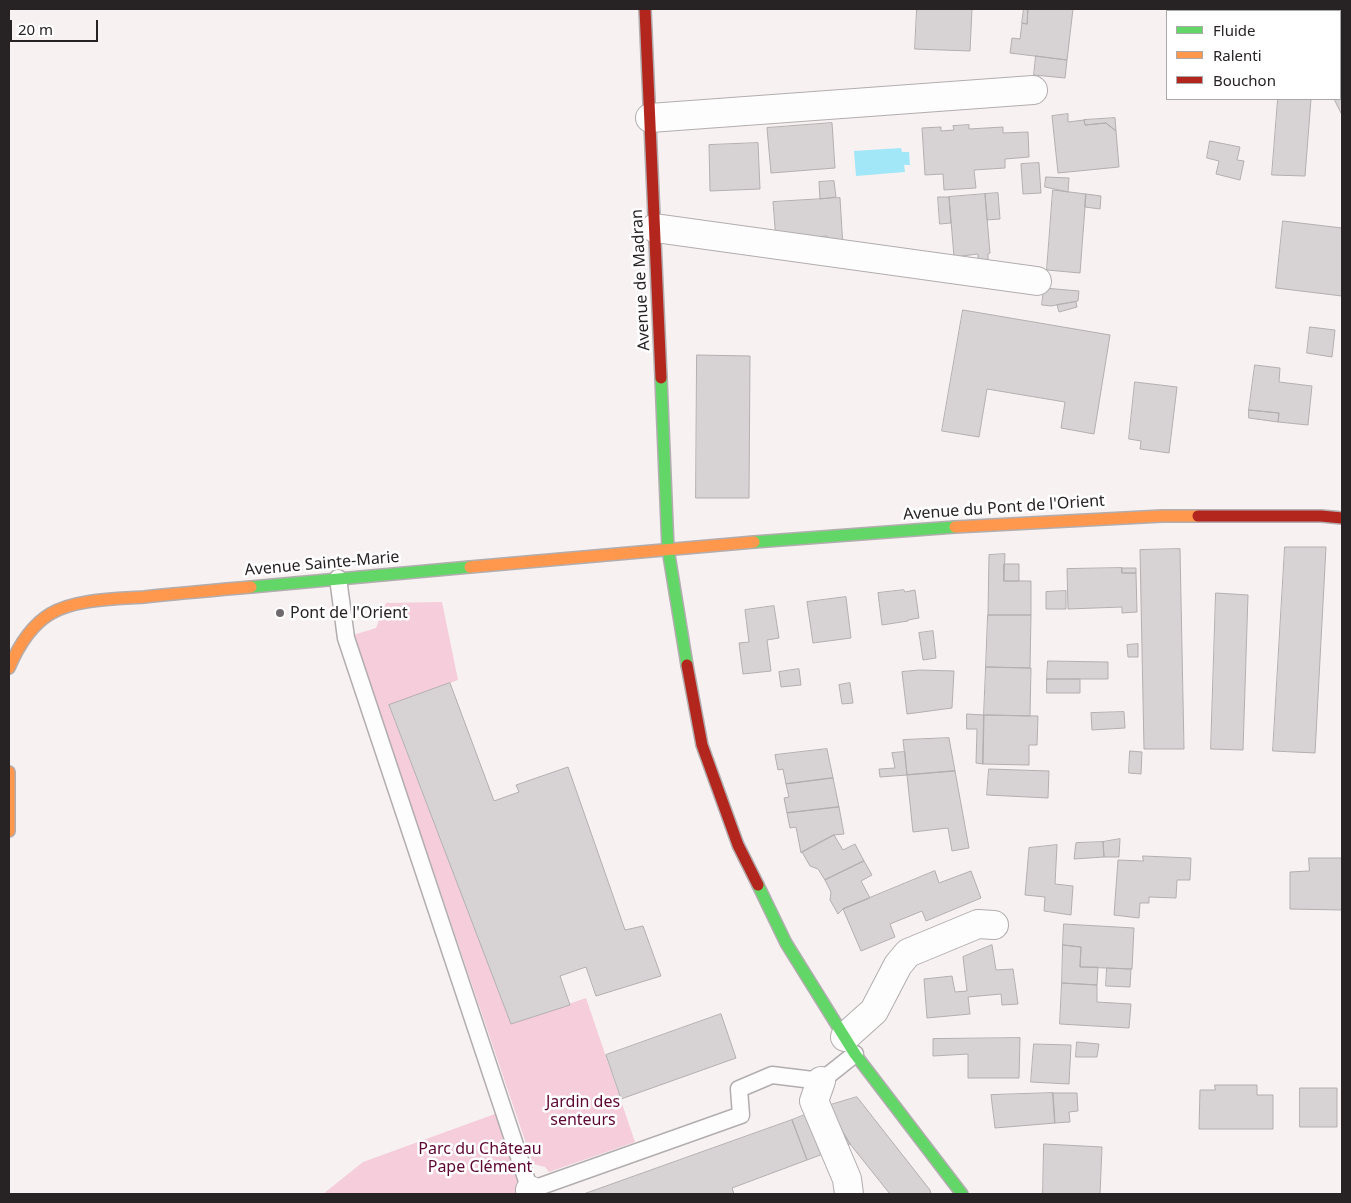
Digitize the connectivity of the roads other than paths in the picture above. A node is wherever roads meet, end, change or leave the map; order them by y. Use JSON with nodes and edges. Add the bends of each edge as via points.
{"nodes":[{"id":1,"x":645,"y":9,"type":"edge"},
{"id":2,"x":1033,"y":90,"type":"dead end"},
{"id":3,"x":650,"y":118,"type":"junction"},
{"id":4,"x":654,"y":228,"type":"junction"},
{"id":5,"x":1037,"y":280,"type":"dead end"},
{"id":6,"x":1342,"y":518,"type":"edge"},
{"id":7,"x":668,"y":549,"type":"junction"},
{"id":8,"x":338,"y":578,"type":"junction"},
{"id":9,"x":16,"y":640,"type":"edge"},
{"id":10,"x":9,"y":668,"type":"edge"},
{"id":11,"x":9,"y":772,"type":"edge"},
{"id":12,"x":9,"y":831,"type":"edge"},
{"id":13,"x":994,"y":925,"type":"dead end"},
{"id":14,"x":850,"y":1045,"type":"junction"},
{"id":15,"x":821,"y":1081,"type":"junction"},
{"id":16,"x":531,"y":1192,"type":"edge"},
{"id":17,"x":849,"y":1194,"type":"edge"},
{"id":18,"x":962,"y":1194,"type":"edge"}],
"edges":[{"from":1,"to":3,"type":"main road","name":"Avenue de Madran"},
{"from":2,"to":3,"type":"street"},
{"from":3,"to":4,"type":"main road","name":"Avenue de Madran"},
{"from":4,"to":5,"type":"street"},
{"from":4,"to":7,"type":"main road","name":"Avenue de Madran"},
{"from":6,"to":7,"type":"main road","name":"Avenue du Pont de l'Orient","via":[[1162,516],[1091,519]]},
{"from":7,"to":8,"type":"main road","name":"Avenue Sainte-Marie"},
{"from":7,"to":14,"type":"main road","name":"Avenue de Madran","via":[[702,745],[738,845],[786,943]]},
{"from":8,"to":9,"type":"main road","name":"Avenue Sainte-Marie","via":[[106,600],[61,609]]},
{"from":8,"to":16,"type":"lane","via":[[346,638]]},
{"from":9,"to":10,"type":"main road","name":"Avenue Sainte-Marie"},
{"from":11,"to":12,"type":"main road"},
{"from":13,"to":14,"type":"street","via":[[978,924],[908,953],[898,964],[874,1012]]},
{"from":14,"to":15,"type":"lane"},
{"from":14,"to":18,"type":"main road","name":"Avenue de Madran"},
{"from":15,"to":16,"type":"lane","via":[[772,1075],[739,1089],[741,1115]]},
{"from":15,"to":17,"type":"street","via":[[814,1101],[847,1178]]}]}
